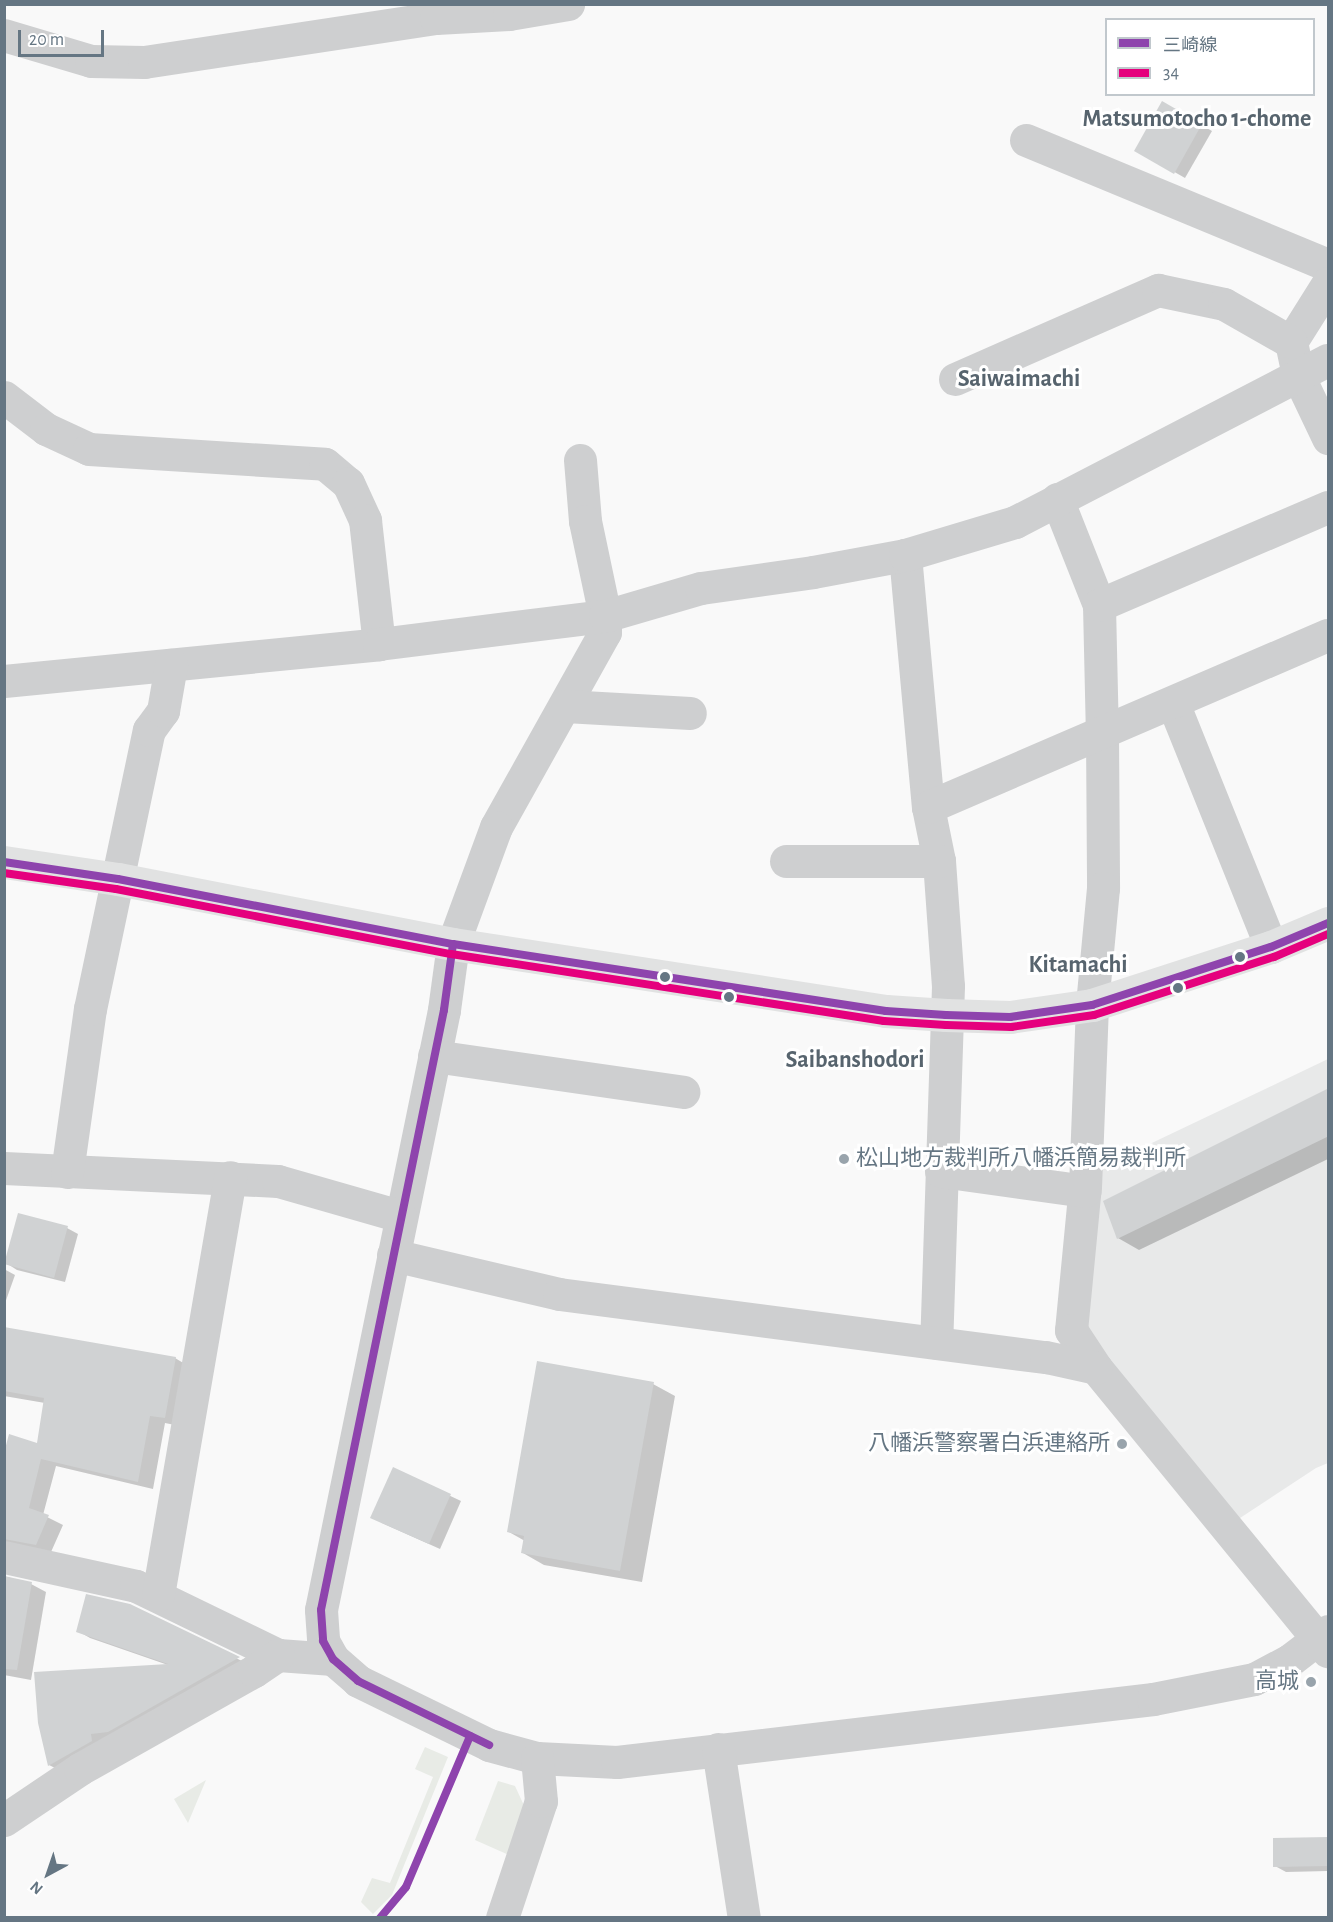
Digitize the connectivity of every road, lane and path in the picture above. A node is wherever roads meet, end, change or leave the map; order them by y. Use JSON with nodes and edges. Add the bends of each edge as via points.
{"nodes":[{"id":1,"x":568,"y":4,"type":"edge"},
{"id":2,"x":4,"y":35,"type":"edge"},
{"id":3,"x":1026,"y":140,"type":"dead end"},
{"id":4,"x":1329,"y":265,"type":"edge"},
{"id":5,"x":1329,"y":283,"type":"edge"},
{"id":6,"x":1291,"y":342,"type":"junction"},
{"id":7,"x":1329,"y":360,"type":"edge"},
{"id":8,"x":1298,"y":375,"type":"junction"},
{"id":9,"x":955,"y":379,"type":"dead end"},
{"id":10,"x":4,"y":397,"type":"edge"},
{"id":11,"x":1329,"y":438,"type":"edge"},
{"id":12,"x":580,"y":460,"type":"dead end"},
{"id":13,"x":1057,"y":499,"type":"junction"},
{"id":14,"x":1329,"y":507,"type":"edge"},
{"id":15,"x":905,"y":555,"type":"junction"},
{"id":16,"x":1099,"y":605,"type":"junction"},
{"id":17,"x":605,"y":616,"type":"junction"},
{"id":18,"x":1329,"y":635,"type":"edge"},
{"id":19,"x":379,"y":644,"type":"junction"},
{"id":20,"x":171,"y":665,"type":"junction"},
{"id":21,"x":4,"y":681,"type":"edge"},
{"id":22,"x":1173,"y":703,"type":"junction"},
{"id":23,"x":565,"y":706,"type":"junction"},
{"id":24,"x":690,"y":713,"type":"dead end"},
{"id":25,"x":1102,"y":734,"type":"junction"},
{"id":26,"x":928,"y":807,"type":"junction"},
{"id":27,"x":786,"y":861,"type":"dead end"},
{"id":28,"x":939,"y":861,"type":"junction"},
{"id":29,"x":4,"y":862,"type":"edge"},
{"id":30,"x":118,"y":879,"type":"junction"},
{"id":31,"x":1329,"y":924,"type":"edge"},
{"id":32,"x":453,"y":944,"type":"junction"},
{"id":33,"x":1271,"y":947,"type":"junction"},
{"id":34,"x":1092,"y":1005,"type":"junction"},
{"id":35,"x":946,"y":1015,"type":"junction"},
{"id":36,"x":434,"y":1056,"type":"junction"},
{"id":37,"x":683,"y":1092,"type":"dead end"},
{"id":38,"x":4,"y":1168,"type":"edge"},
{"id":39,"x":941,"y":1171,"type":"junction"},
{"id":40,"x":67,"y":1172,"type":"junction"},
{"id":41,"x":230,"y":1177,"type":"junction"},
{"id":42,"x":1084,"y":1191,"type":"junction"},
{"id":43,"x":400,"y":1216,"type":"junction"},
{"id":44,"x":393,"y":1255,"type":"junction"},
{"id":45,"x":936,"y":1343,"type":"junction"},
{"id":46,"x":1096,"y":1368,"type":"junction"},
{"id":47,"x":4,"y":1557,"type":"edge"},
{"id":48,"x":158,"y":1595,"type":"junction"},
{"id":49,"x":1326,"y":1641,"type":"edge"},
{"id":50,"x":278,"y":1654,"type":"junction"},
{"id":51,"x":333,"y":1659,"type":"junction"},
{"id":52,"x":718,"y":1749,"type":"junction"},
{"id":53,"x":537,"y":1758,"type":"junction"},
{"id":54,"x":4,"y":1820,"type":"edge"},
{"id":55,"x":502,"y":1917,"type":"edge"},
{"id":56,"x":744,"y":1917,"type":"edge"}],
"edges":[{"from":1,"to":2,"type":"street","via":[[509,14],[436,18],[144,62],[91,61]]},
{"from":3,"to":4,"type":"street"},
{"from":5,"to":6,"type":"street"},
{"from":6,"to":8,"type":"street"},
{"from":6,"to":9,"type":"street","via":[[1224,304],[1158,291]]},
{"from":7,"to":8,"type":"street"},
{"from":8,"to":11,"type":"street"},
{"from":8,"to":13,"type":"street"},
{"from":10,"to":19,"type":"street","via":[[46,429],[89,449],[325,464],[348,483],[365,520]]},
{"from":12,"to":17,"type":"street","via":[[585,521]]},
{"from":13,"to":15,"type":"street","via":[[1015,522]]},
{"from":13,"to":16,"type":"street"},
{"from":14,"to":16,"type":"street"},
{"from":15,"to":17,"type":"street","via":[[701,588]]},
{"from":15,"to":26,"type":"street"},
{"from":16,"to":25,"type":"street"},
{"from":17,"to":19,"type":"street"},
{"from":17,"to":23,"type":"street","via":[[605,632]]},
{"from":18,"to":22,"type":"street"},
{"from":19,"to":20,"type":"street"},
{"from":20,"to":21,"type":"street"},
{"from":20,"to":30,"type":"street","via":[[163,711],[149,730]]},
{"from":22,"to":25,"type":"street"},
{"from":22,"to":33,"type":"street"},
{"from":23,"to":24,"type":"street"},
{"from":23,"to":32,"type":"street","via":[[496,827]]},
{"from":25,"to":26,"type":"street"},
{"from":25,"to":34,"type":"street","via":[[1103,888]]},
{"from":26,"to":28,"type":"street"},
{"from":27,"to":28,"type":"street"},
{"from":28,"to":35,"type":"street","via":[[948,986]]},
{"from":29,"to":30,"type":"main road"},
{"from":30,"to":32,"type":"main road"},
{"from":30,"to":40,"type":"street","via":[[90,1009]]},
{"from":31,"to":33,"type":"main road"},
{"from":32,"to":35,"type":"main road","via":[[886,1011]]},
{"from":32,"to":36,"type":"street"},
{"from":33,"to":34,"type":"main road"},
{"from":34,"to":35,"type":"main road","via":[[1010,1017]]},
{"from":34,"to":42,"type":"street"},
{"from":35,"to":39,"type":"street"},
{"from":36,"to":37,"type":"street"},
{"from":36,"to":43,"type":"street"},
{"from":38,"to":40,"type":"street"},
{"from":39,"to":42,"type":"street"},
{"from":39,"to":45,"type":"street"},
{"from":40,"to":41,"type":"street"},
{"from":41,"to":43,"type":"street","via":[[278,1180]]},
{"from":41,"to":48,"type":"street"},
{"from":42,"to":46,"type":"street","via":[[1071,1330]]},
{"from":43,"to":44,"type":"street"},
{"from":44,"to":45,"type":"street","via":[[559,1294]]},
{"from":44,"to":51,"type":"street","via":[[321,1610],[323,1641]]},
{"from":45,"to":46,"type":"street","via":[[1046,1357]]},
{"from":46,"to":49,"type":"street"},
{"from":47,"to":48,"type":"street","via":[[136,1586]]},
{"from":48,"to":50,"type":"street"},
{"from":49,"to":52,"type":"street","via":[[1254,1679],[1153,1699]]},
{"from":50,"to":51,"type":"street"},
{"from":50,"to":54,"type":"street","via":[[72,1774]]},
{"from":51,"to":53,"type":"street","via":[[358,1681],[460,1731]]},
{"from":52,"to":53,"type":"street","via":[[617,1762]]},
{"from":52,"to":56,"type":"street"},
{"from":53,"to":55,"type":"street","via":[[541,1802]]}]}
